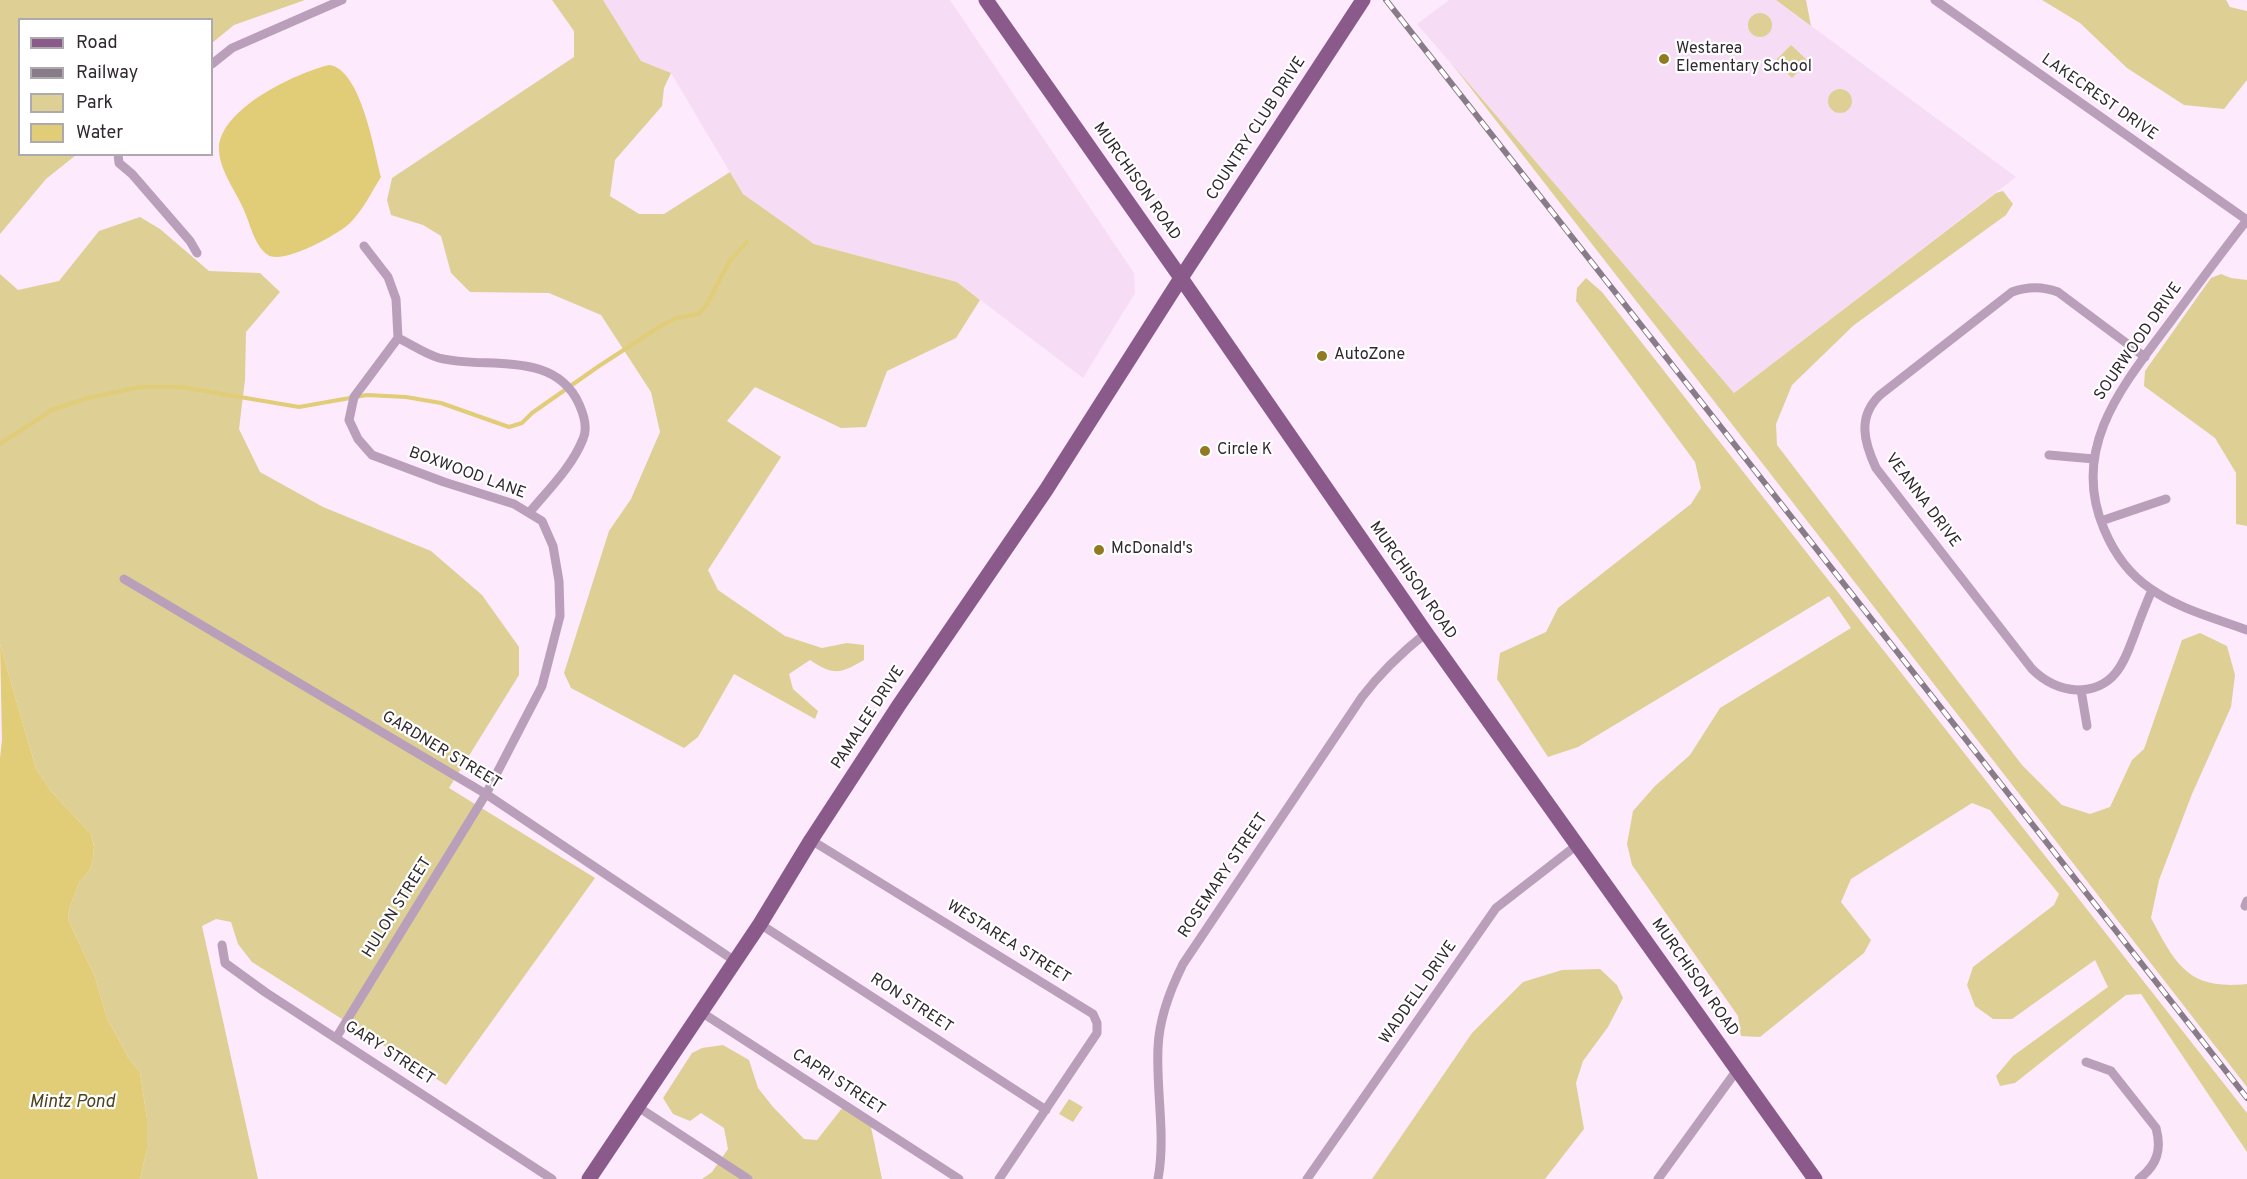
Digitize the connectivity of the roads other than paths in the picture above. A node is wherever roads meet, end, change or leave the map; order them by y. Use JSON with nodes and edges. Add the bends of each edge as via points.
{"nodes":[{"id":1,"x":342,"y":0,"type":"edge"},
{"id":2,"x":986,"y":0,"type":"edge"},
{"id":3,"x":1363,"y":0,"type":"edge"},
{"id":4,"x":1935,"y":0,"type":"edge"},
{"id":5,"x":213,"y":63,"type":"edge"},
{"id":6,"x":118,"y":156,"type":"edge"},
{"id":7,"x":2247,"y":219,"type":"edge"},
{"id":8,"x":364,"y":246,"type":"dead end"},
{"id":9,"x":197,"y":253,"type":"dead end"},
{"id":10,"x":1181,"y":278,"type":"junction"},
{"id":11,"x":398,"y":338,"type":"junction"},
{"id":12,"x":2145,"y":357,"type":"junction"},
{"id":13,"x":2049,"y":455,"type":"dead end"},
{"id":14,"x":2094,"y":459,"type":"junction"},
{"id":15,"x":2166,"y":499,"type":"dead end"},
{"id":16,"x":529,"y":513,"type":"junction"},
{"id":17,"x":2101,"y":521,"type":"junction"},
{"id":18,"x":124,"y":579,"type":"dead end"},
{"id":19,"x":2152,"y":590,"type":"junction"},
{"id":20,"x":2247,"y":630,"type":"edge"},
{"id":21,"x":1426,"y":633,"type":"junction"},
{"id":22,"x":2081,"y":690,"type":"junction"},
{"id":23,"x":2087,"y":726,"type":"dead end"},
{"id":24,"x":486,"y":794,"type":"junction"},
{"id":25,"x":811,"y":840,"type":"junction"},
{"id":26,"x":1577,"y":844,"type":"junction"},
{"id":27,"x":760,"y":924,"type":"junction"},
{"id":28,"x":222,"y":945,"type":"dead end"},
{"id":29,"x":735,"y":961,"type":"junction"},
{"id":30,"x":701,"y":1012,"type":"junction"},
{"id":31,"x":336,"y":1038,"type":"junction"},
{"id":32,"x":2086,"y":1062,"type":"dead end"},
{"id":33,"x":1737,"y":1070,"type":"junction"},
{"id":34,"x":638,"y":1107,"type":"junction"},
{"id":35,"x":1046,"y":1110,"type":"junction"},
{"id":36,"x":552,"y":1179,"type":"edge"},
{"id":37,"x":589,"y":1179,"type":"edge"},
{"id":38,"x":748,"y":1179,"type":"edge"},
{"id":39,"x":959,"y":1179,"type":"edge"},
{"id":40,"x":999,"y":1179,"type":"edge"},
{"id":41,"x":1158,"y":1179,"type":"edge"},
{"id":42,"x":1306,"y":1179,"type":"edge"},
{"id":43,"x":1658,"y":1179,"type":"edge"},
{"id":44,"x":1815,"y":1179,"type":"edge"},
{"id":45,"x":2139,"y":1179,"type":"edge"}],
"edges":[{"from":1,"to":5,"type":"street","via":[[232,48]]},
{"from":2,"to":10,"type":"main road","name":"MURCHISON ROAD"},
{"from":3,"to":10,"type":"main road","name":"COUNTRY CLUB DRIVE"},
{"from":4,"to":7,"type":"street","name":"LAKECREST DRIVE"},
{"from":6,"to":9,"type":"street","via":[[119,163]]},
{"from":7,"to":12,"type":"street","name":"SOURWOOD DRIVE"},
{"from":8,"to":11,"type":"street","via":[[388,277],[396,299]]},
{"from":10,"to":21,"type":"main road","name":"MURCHISON ROAD"},
{"from":10,"to":25,"type":"main road","name":"PAMALEE DRIVE"},
{"from":11,"to":16,"type":"street","name":"BOXWOOD LANE","via":[[354,397],[349,420],[358,439],[372,455],[514,504]]},
{"from":11,"to":16,"type":"street","via":[[436,357],[533,366],[553,374],[575,395],[585,417],[585,437],[573,459]]},
{"from":12,"to":14,"type":"street","name":"SOURWOOD DRIVE","via":[[2108,413]]},
{"from":12,"to":22,"type":"street","name":"VEANNA DRIVE","via":[[2058,292],[2027,287],[2012,292],[1880,395],[1869,407],[1864,422],[1864,438],[1876,468],[2032,669],[2051,684]]},
{"from":13,"to":14,"type":"street"},
{"from":14,"to":17,"type":"street","name":"SOURWOOD DRIVE","via":[[2093,491]]},
{"from":15,"to":17,"type":"street"},
{"from":16,"to":24,"type":"street","name":"BOXWOOD LANE","via":[[542,521],[553,546],[560,616],[542,686]]},
{"from":17,"to":19,"type":"street","name":"SOURWOOD DRIVE","via":[[2128,569]]},
{"from":18,"to":24,"type":"street","name":"GARDNER STREET"},
{"from":19,"to":20,"type":"street","name":"SOURWOOD DRIVE"},
{"from":19,"to":22,"type":"street","via":[[2121,668],[2103,684]]},
{"from":21,"to":26,"type":"main road","name":"MURCHISON ROAD"},
{"from":21,"to":41,"type":"street","name":"ROSEMARY STREET","via":[[1398,655],[1362,697],[1179,971],[1164,1008],[1158,1048]]},
{"from":22,"to":23,"type":"street"},
{"from":24,"to":29,"type":"street","name":"GARDNER STREET"},
{"from":24,"to":31,"type":"street","name":"HULON STREET"},
{"from":25,"to":27,"type":"main road","name":"PAMALEE DRIVE"},
{"from":25,"to":35,"type":"street","name":"WESTAREA STREET","via":[[1093,1014],[1097,1033]]},
{"from":26,"to":33,"type":"main road","name":"MURCHISON ROAD"},
{"from":26,"to":42,"type":"street","name":"WADDELL DRIVE","via":[[1496,908]]},
{"from":27,"to":29,"type":"main road","name":"PAMALEE DRIVE"},
{"from":27,"to":35,"type":"street","name":"RON STREET"},
{"from":28,"to":31,"type":"street","name":"GARY STREET","via":[[225,963]]},
{"from":29,"to":30,"type":"main road","name":"PAMALEE DRIVE"},
{"from":30,"to":34,"type":"main road","name":"PAMALEE DRIVE"},
{"from":30,"to":39,"type":"street","name":"CAPRI STREET"},
{"from":31,"to":36,"type":"street","name":"GARY STREET"},
{"from":32,"to":45,"type":"street","via":[[2111,1071],[2156,1128],[2159,1151],[2155,1164]]},
{"from":33,"to":43,"type":"street"},
{"from":33,"to":44,"type":"main road","name":"MURCHISON ROAD"},
{"from":34,"to":37,"type":"main road","name":"PAMALEE DRIVE"},
{"from":34,"to":38,"type":"street"},
{"from":35,"to":40,"type":"street"}]}
